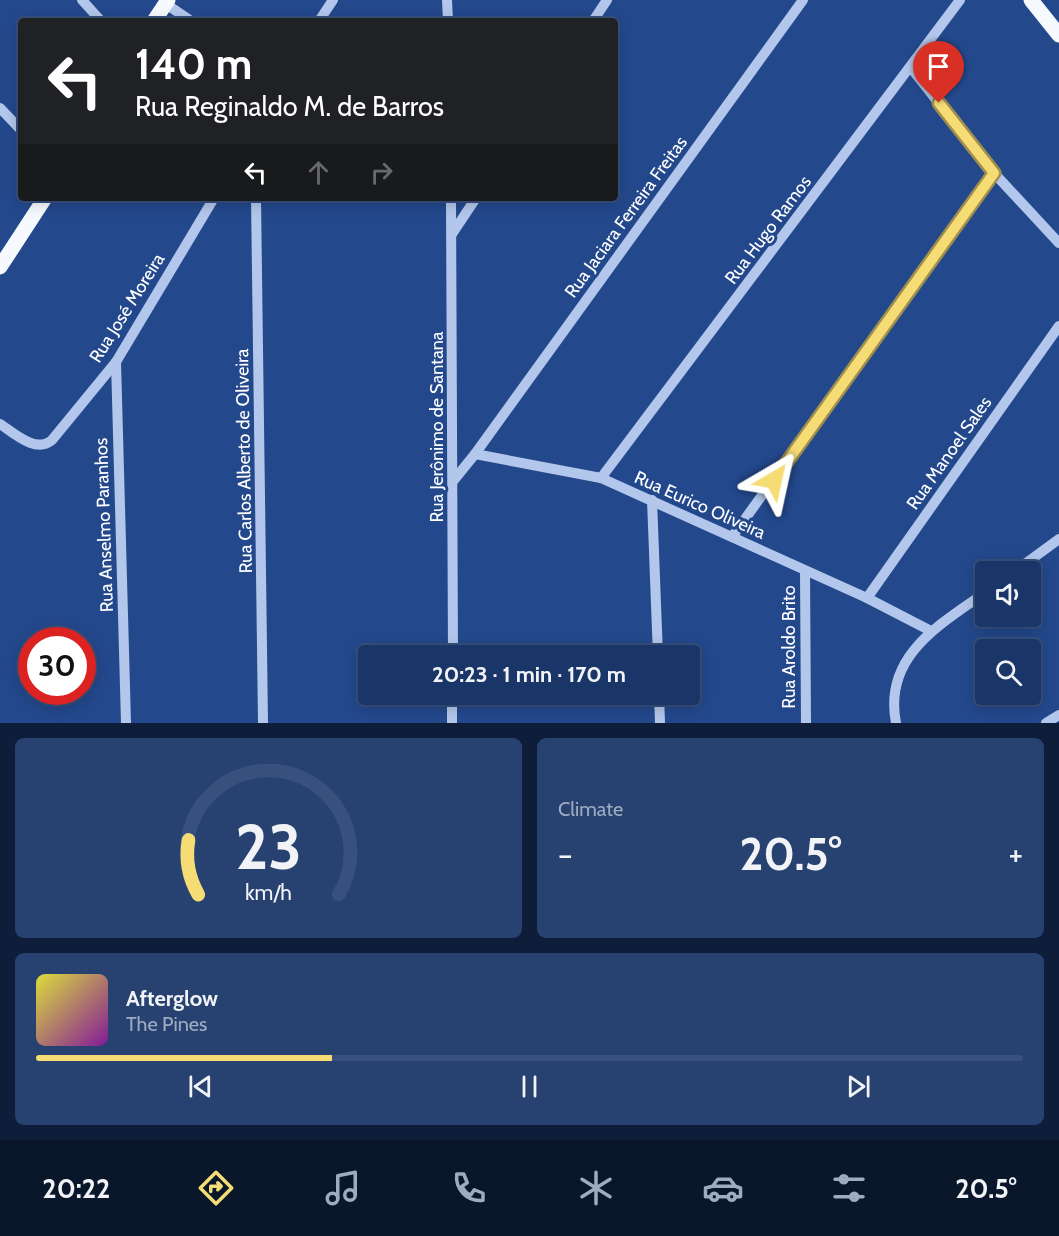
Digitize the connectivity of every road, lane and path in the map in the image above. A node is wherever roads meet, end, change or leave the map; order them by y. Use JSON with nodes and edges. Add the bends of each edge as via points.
{"nodes":[{"id":1,"x":82,"y":0,"type":"edge"},
{"id":2,"x":333,"y":0,"type":"edge"},
{"id":3,"x":447,"y":0,"type":"edge"},
{"id":4,"x":607,"y":0,"type":"edge"},
{"id":5,"x":803,"y":0,"type":"edge"},
{"id":6,"x":960,"y":0,"type":"edge"},
{"id":7,"x":1030,"y":0,"type":"edge"},
{"id":8,"x":167,"y":2,"type":"edge"},
{"id":9,"x":97,"y":18,"type":"edge"},
{"id":10,"x":156,"y":18,"type":"edge"},
{"id":11,"x":187,"y":18,"type":"edge"},
{"id":12,"x":321,"y":18,"type":"edge"},
{"id":13,"x":448,"y":18,"type":"edge"},
{"id":14,"x":595,"y":18,"type":"edge"},
{"id":15,"x":1059,"y":35,"type":"edge"},
{"id":16,"x":911,"y":68,"type":"junction"},
{"id":17,"x":0,"y":108,"type":"edge"},
{"id":18,"x":18,"y":127,"type":"edge"},
{"id":19,"x":994,"y":173,"type":"junction"},
{"id":20,"x":43,"y":201,"type":"edge"},
{"id":21,"x":212,"y":201,"type":"edge"},
{"id":22,"x":256,"y":201,"type":"edge"},
{"id":23,"x":451,"y":201,"type":"edge"},
{"id":24,"x":474,"y":201,"type":"edge"},
{"id":25,"x":452,"y":235,"type":"junction"},
{"id":26,"x":1059,"y":243,"type":"edge"},
{"id":27,"x":0,"y":267,"type":"edge"},
{"id":28,"x":1059,"y":326,"type":"edge"},
{"id":29,"x":116,"y":362,"type":"junction"},
{"id":30,"x":0,"y":424,"type":"edge"},
{"id":31,"x":475,"y":454,"type":"junction"},
{"id":32,"x":601,"y":478,"type":"junction"},
{"id":33,"x":454,"y":480,"type":"junction"},
{"id":34,"x":652,"y":500,"type":"junction"},
{"id":35,"x":732,"y":537,"type":"junction"},
{"id":36,"x":1059,"y":539,"type":"edge"},
{"id":37,"x":1029,"y":561,"type":"edge"},
{"id":38,"x":805,"y":571,"type":"junction"},
{"id":39,"x":867,"y":598,"type":"junction"},
{"id":40,"x":975,"y":600,"type":"edge"},
{"id":41,"x":930,"y":631,"type":"junction"},
{"id":42,"x":453,"y":645,"type":"edge"},
{"id":43,"x":658,"y":645,"type":"edge"},
{"id":44,"x":452,"y":705,"type":"edge"},
{"id":45,"x":659,"y":705,"type":"edge"},
{"id":46,"x":1059,"y":715,"type":"edge"},
{"id":47,"x":126,"y":723,"type":"edge"},
{"id":48,"x":263,"y":723,"type":"edge"},
{"id":49,"x":452,"y":723,"type":"edge"},
{"id":50,"x":660,"y":723,"type":"edge"},
{"id":51,"x":806,"y":723,"type":"edge"},
{"id":52,"x":896,"y":723,"type":"edge"},
{"id":53,"x":1046,"y":723,"type":"edge"}],
"edges":[{"from":1,"to":9,"type":"street"},
{"from":2,"to":12,"type":"street"},
{"from":3,"to":13,"type":"street"},
{"from":4,"to":14,"type":"street"},
{"from":5,"to":31,"type":"street","name":"Rua Jaciara Ferreira Freitas"},
{"from":6,"to":16,"type":"street","name":"Rua Hugo Ramos"},
{"from":7,"to":15,"type":"main road"},
{"from":8,"to":10,"type":"main road"},
{"from":8,"to":11,"type":"street"},
{"from":16,"to":19,"type":"street"},
{"from":16,"to":32,"type":"street","name":"Rua Hugo Ramos"},
{"from":17,"to":18,"type":"street"},
{"from":19,"to":26,"type":"street"},
{"from":19,"to":35,"type":"street"},
{"from":20,"to":27,"type":"main road"},
{"from":21,"to":29,"type":"street","name":"Rua José Moreira"},
{"from":22,"to":48,"type":"street","name":"Rua Carlos Alberto de Oliveira"},
{"from":23,"to":25,"type":"street","name":"Rua Jerônimo de Santana"},
{"from":24,"to":25,"type":"street"},
{"from":25,"to":33,"type":"street","name":"Rua Jerônimo de Santana"},
{"from":28,"to":39,"type":"street","name":"Rua Manoel Sales"},
{"from":29,"to":30,"type":"street","name":"Rua José Moreira","via":[[47,444],[34,445]]},
{"from":29,"to":47,"type":"street","name":"Rua Anselmo Paranhos"},
{"from":31,"to":32,"type":"street","name":"Rua Eurico Oliveira"},
{"from":31,"to":33,"type":"street"},
{"from":32,"to":34,"type":"street","name":"Rua Eurico Oliveira"},
{"from":33,"to":42,"type":"street","name":"Rua Jerônimo de Santana"},
{"from":34,"to":35,"type":"street","name":"Rua Eurico Oliveira"},
{"from":34,"to":43,"type":"street"},
{"from":35,"to":38,"type":"street","name":"Rua Eurico Oliveira"},
{"from":36,"to":37,"type":"street"},
{"from":38,"to":39,"type":"street","name":"Rua Eurico Oliveira"},
{"from":38,"to":51,"type":"street","name":"Rua Aroldo Brito"},
{"from":39,"to":41,"type":"street","name":"Rua Eurico Oliveira"},
{"from":40,"to":41,"type":"street"},
{"from":41,"to":52,"type":"street","via":[[906,660],[896,682]]},
{"from":44,"to":49,"type":"street"},
{"from":45,"to":50,"type":"street"},
{"from":46,"to":53,"type":"street"}]}
